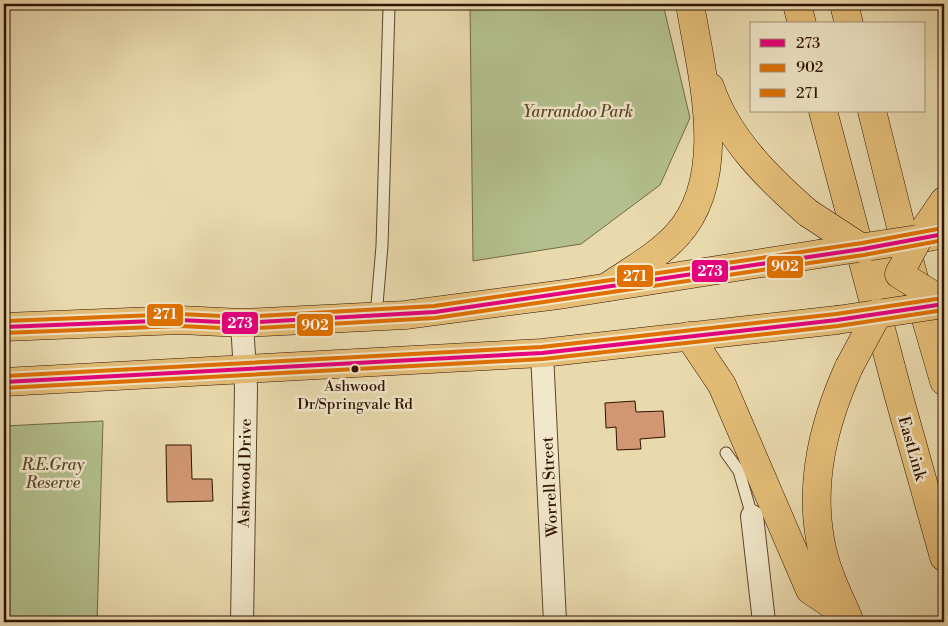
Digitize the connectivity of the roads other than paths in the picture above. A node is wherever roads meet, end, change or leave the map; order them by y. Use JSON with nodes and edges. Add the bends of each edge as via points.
{"nodes":[{"id":1,"x":690,"y":4,"type":"edge"},
{"id":2,"x":797,"y":4,"type":"edge"},
{"id":3,"x":844,"y":4,"type":"edge"},
{"id":4,"x":389,"y":7,"type":"dead end"},
{"id":5,"x":802,"y":22,"type":"edge"},
{"id":6,"x":848,"y":22,"type":"edge"},
{"id":7,"x":701,"y":59,"type":"junction"},
{"id":8,"x":823,"y":112,"type":"edge"},
{"id":9,"x":872,"y":112,"type":"edge"},
{"id":10,"x":936,"y":224,"type":"edge"},
{"id":11,"x":863,"y":249,"type":"junction"},
{"id":12,"x":905,"y":272,"type":"junction"},
{"id":13,"x":607,"y":287,"type":"junction"},
{"id":14,"x":944,"y":303,"type":"edge"},
{"id":15,"x":878,"y":313,"type":"junction"},
{"id":16,"x":376,"y":316,"type":"junction"},
{"id":17,"x":242,"y":323,"type":"junction"},
{"id":18,"x":4,"y":328,"type":"edge"},
{"id":19,"x":689,"y":336,"type":"junction"},
{"id":20,"x":542,"y":353,"type":"junction"},
{"id":21,"x":245,"y":370,"type":"junction"},
{"id":22,"x":944,"y":381,"type":"edge"},
{"id":23,"x":4,"y":382,"type":"edge"},
{"id":24,"x":726,"y":453,"type":"dead end"},
{"id":25,"x":752,"y":516,"type":"joint"},
{"id":26,"x":944,"y":557,"type":"edge"},
{"id":27,"x":848,"y":618,"type":"edge"},
{"id":28,"x":242,"y":622,"type":"edge"},
{"id":29,"x":555,"y":622,"type":"edge"},
{"id":30,"x":764,"y":622,"type":"edge"}],
"edges":[{"from":1,"to":7,"type":"highway"},
{"from":2,"to":5,"type":"highway"},
{"from":3,"to":6,"type":"highway"},
{"from":4,"to":16,"type":"lane","via":[[382,246]]},
{"from":7,"to":11,"type":"highway","bridge":true,"via":[[712,90],[735,134],[768,177],[808,213]]},
{"from":7,"to":13,"type":"highway","via":[[709,146],[702,192],[678,234]]},
{"from":8,"to":26,"type":"highway","name":"EastLink"},
{"from":9,"to":12,"type":"highway"},
{"from":10,"to":11,"type":"highway","bridge":true},
{"from":10,"to":12,"type":"highway","bridge":true},
{"from":11,"to":12,"type":"highway"},
{"from":11,"to":13,"type":"highway","bridge":true},
{"from":12,"to":14,"type":"highway","bridge":true},
{"from":12,"to":15,"type":"highway"},
{"from":12,"to":22,"type":"highway"},
{"from":13,"to":16,"type":"highway","via":[[435,312]]},
{"from":14,"to":15,"type":"highway","bridge":true},
{"from":15,"to":19,"type":"highway","bridge":true},
{"from":15,"to":27,"type":"highway","bridge":true,"via":[[833,404],[820,450],[816,501],[822,549]]},
{"from":16,"to":17,"type":"highway"},
{"from":17,"to":18,"type":"highway","via":[[180,320]]},
{"from":17,"to":21,"type":"street","name":"Ashwood Drive"},
{"from":19,"to":20,"type":"highway"},
{"from":19,"to":27,"type":"highway","via":[[722,385],[810,590]]},
{"from":20,"to":21,"type":"highway"},
{"from":20,"to":29,"type":"street","name":"Worrell Street"},
{"from":21,"to":23,"type":"highway"},
{"from":21,"to":28,"type":"street","name":"Ashwood Drive"},
{"from":24,"to":25,"type":"lane","via":[[739,471]]},
{"from":25,"to":30,"type":"street"}]}
